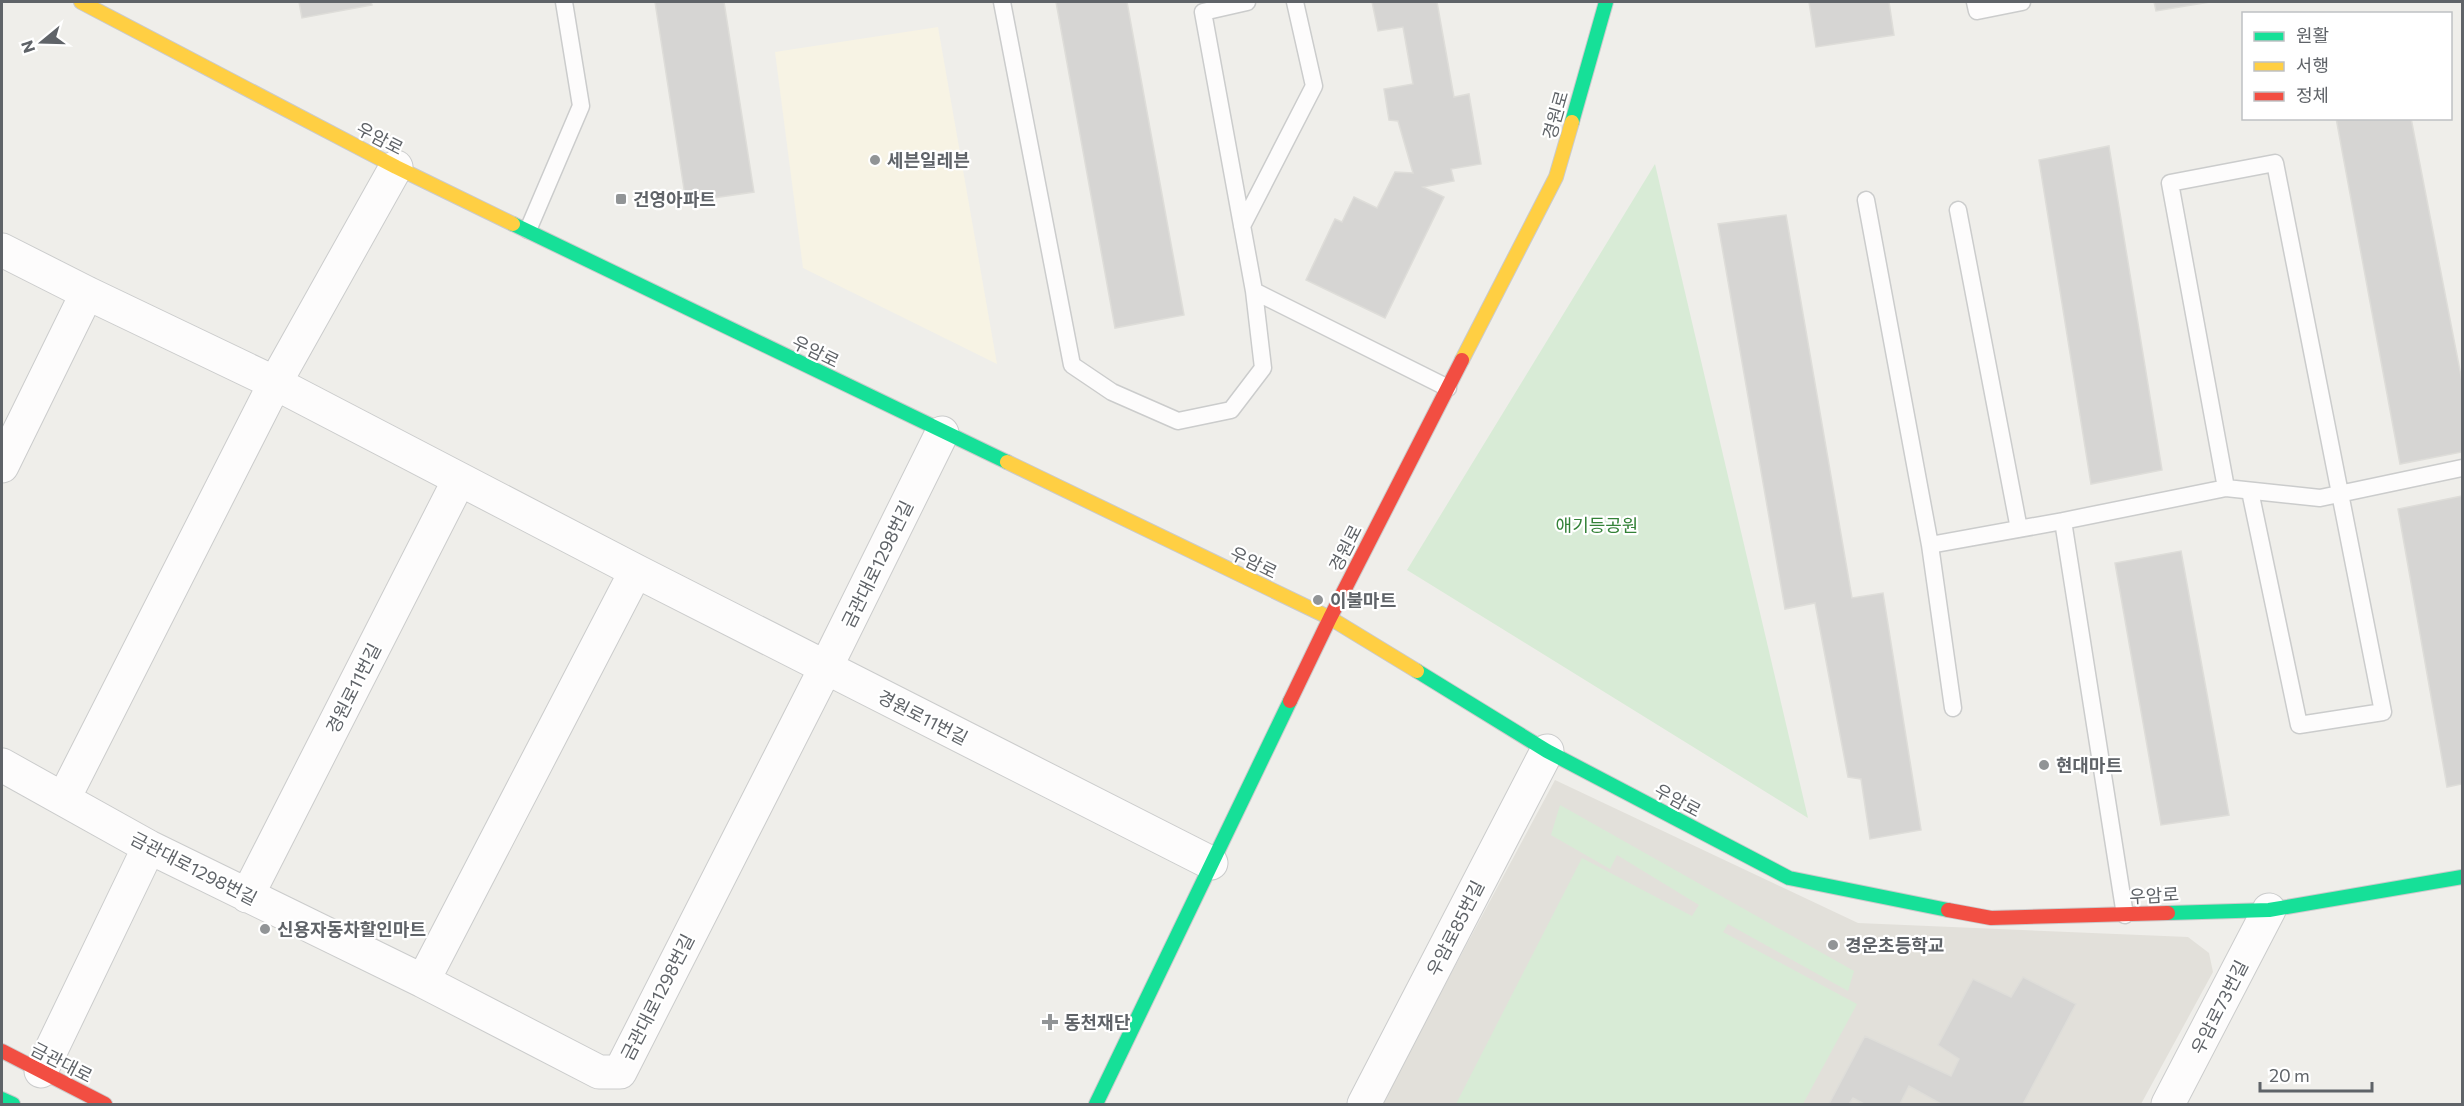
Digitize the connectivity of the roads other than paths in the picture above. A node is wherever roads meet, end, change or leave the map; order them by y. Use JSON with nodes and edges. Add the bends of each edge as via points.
{"nodes":[{"id":1,"x":81,"y":2,"type":"edge"},
{"id":2,"x":564,"y":2,"type":"edge"},
{"id":3,"x":1002,"y":2,"type":"edge"},
{"id":4,"x":1247,"y":2,"type":"edge"},
{"id":5,"x":1295,"y":2,"type":"edge"},
{"id":6,"x":1606,"y":2,"type":"edge"},
{"id":7,"x":1975,"y":2,"type":"edge"},
{"id":8,"x":2022,"y":2,"type":"edge"},
{"id":9,"x":396,"y":167,"type":"junction"},
{"id":10,"x":1866,"y":200,"type":"dead end"},
{"id":11,"x":1958,"y":210,"type":"dead end"},
{"id":12,"x":1242,"y":226,"type":"junction"},
{"id":13,"x":528,"y":230,"type":"junction"},
{"id":14,"x":2,"y":250,"type":"edge"},
{"id":15,"x":1254,"y":291,"type":"junction"},
{"id":16,"x":87,"y":293,"type":"junction"},
{"id":17,"x":275,"y":383,"type":"junction"},
{"id":18,"x":1448,"y":388,"type":"junction"},
{"id":19,"x":942,"y":433,"type":"junction"},
{"id":20,"x":2,"y":466,"type":"edge"},
{"id":21,"x":2463,"y":468,"type":"edge"},
{"id":22,"x":459,"y":480,"type":"junction"},
{"id":23,"x":2226,"y":488,"type":"junction"},
{"id":24,"x":2250,"y":491,"type":"junction"},
{"id":25,"x":2341,"y":494,"type":"junction"},
{"id":26,"x":2063,"y":520,"type":"junction"},
{"id":27,"x":2019,"y":529,"type":"junction"},
{"id":28,"x":1930,"y":545,"type":"junction"},
{"id":29,"x":636,"y":571,"type":"junction"},
{"id":30,"x":1330,"y":618,"type":"junction"},
{"id":31,"x":826,"y":668,"type":"junction"},
{"id":32,"x":1953,"y":708,"type":"dead end"},
{"id":33,"x":1547,"y":751,"type":"junction"},
{"id":34,"x":2,"y":765,"type":"edge"},
{"id":35,"x":64,"y":798,"type":"junction"},
{"id":36,"x":149,"y":847,"type":"junction"},
{"id":37,"x":1211,"y":863,"type":"junction"},
{"id":38,"x":2463,"y":878,"type":"edge"},
{"id":39,"x":247,"y":896,"type":"junction"},
{"id":40,"x":2269,"y":910,"type":"junction"},
{"id":41,"x":2125,"y":915,"type":"junction"},
{"id":42,"x":423,"y":981,"type":"junction"},
{"id":43,"x":2,"y":1051,"type":"edge"},
{"id":44,"x":41,"y":1071,"type":"junction"},
{"id":45,"x":2,"y":1099,"type":"edge"},
{"id":46,"x":13,"y":1104,"type":"edge"},
{"id":47,"x":105,"y":1104,"type":"edge"},
{"id":48,"x":1096,"y":1104,"type":"edge"},
{"id":49,"x":1364,"y":1104,"type":"edge"},
{"id":50,"x":2168,"y":1104,"type":"edge"}],
"edges":[{"from":1,"to":9,"type":"street","name":"우암로"},
{"from":2,"to":13,"type":"lane","via":[[581,106]]},
{"from":3,"to":15,"type":"lane","via":[[1072,365],[1112,392],[1178,421],[1231,410],[1263,368]]},
{"from":4,"to":12,"type":"lane","via":[[1203,12]]},
{"from":5,"to":12,"type":"lane","via":[[1314,86]]},
{"from":6,"to":18,"type":"street","name":"경원로","via":[[1557,177]]},
{"from":7,"to":8,"type":"lane","via":[[1977,11]]},
{"from":9,"to":13,"type":"street","name":"우암로"},
{"from":9,"to":17,"type":"street"},
{"from":10,"to":28,"type":"lane"},
{"from":11,"to":27,"type":"lane"},
{"from":12,"to":15,"type":"lane"},
{"from":13,"to":19,"type":"street","name":"우암로"},
{"from":14,"to":16,"type":"street","name":"경원로11번길"},
{"from":15,"to":18,"type":"lane"},
{"from":16,"to":17,"type":"street","name":"경원로11번길"},
{"from":16,"to":20,"type":"street"},
{"from":17,"to":22,"type":"street","name":"경원로11번길"},
{"from":17,"to":35,"type":"street"},
{"from":18,"to":30,"type":"street","name":"경원로"},
{"from":19,"to":30,"type":"street","name":"우암로"},
{"from":19,"to":31,"type":"street","name":"금관대로1298번길"},
{"from":21,"to":25,"type":"lane"},
{"from":22,"to":29,"type":"street","name":"경원로11번길"},
{"from":22,"to":39,"type":"street","name":"경원로11번길"},
{"from":23,"to":24,"type":"lane"},
{"from":23,"to":25,"type":"lane","via":[[2170,183],[2276,163]]},
{"from":23,"to":26,"type":"lane"},
{"from":24,"to":25,"type":"lane","via":[[2320,498]]},
{"from":24,"to":25,"type":"lane","via":[[2299,725],[2383,712]]},
{"from":26,"to":27,"type":"lane"},
{"from":26,"to":41,"type":"lane"},
{"from":27,"to":28,"type":"lane"},
{"from":28,"to":32,"type":"lane"},
{"from":29,"to":31,"type":"street","name":"경원로11번길"},
{"from":29,"to":42,"type":"street"},
{"from":30,"to":33,"type":"street","name":"우암로"},
{"from":30,"to":37,"type":"street","name":"경원로"},
{"from":31,"to":37,"type":"street","name":"경원로11번길"},
{"from":31,"to":42,"type":"street","name":"금관대로1298번길","via":[[620,1072],[599,1072]]},
{"from":33,"to":41,"type":"street","name":"우암로","via":[[1789,878],[1991,918]]},
{"from":33,"to":49,"type":"street","name":"우암로85번길"},
{"from":34,"to":35,"type":"street","name":"금관대로1298번길"},
{"from":35,"to":36,"type":"street","name":"금관대로1298번길"},
{"from":36,"to":39,"type":"street","name":"금관대로1298번길"},
{"from":36,"to":44,"type":"street"},
{"from":37,"to":48,"type":"street","name":"경원로"},
{"from":38,"to":40,"type":"street","name":"우암로"},
{"from":39,"to":42,"type":"street","name":"금관대로1298번길"},
{"from":40,"to":41,"type":"street","name":"우암로"},
{"from":40,"to":50,"type":"street","name":"우암로73번길"},
{"from":43,"to":44,"type":"street","name":"금관대로"},
{"from":44,"to":47,"type":"street","name":"금관대로"},
{"from":45,"to":46,"type":"street"}]}
